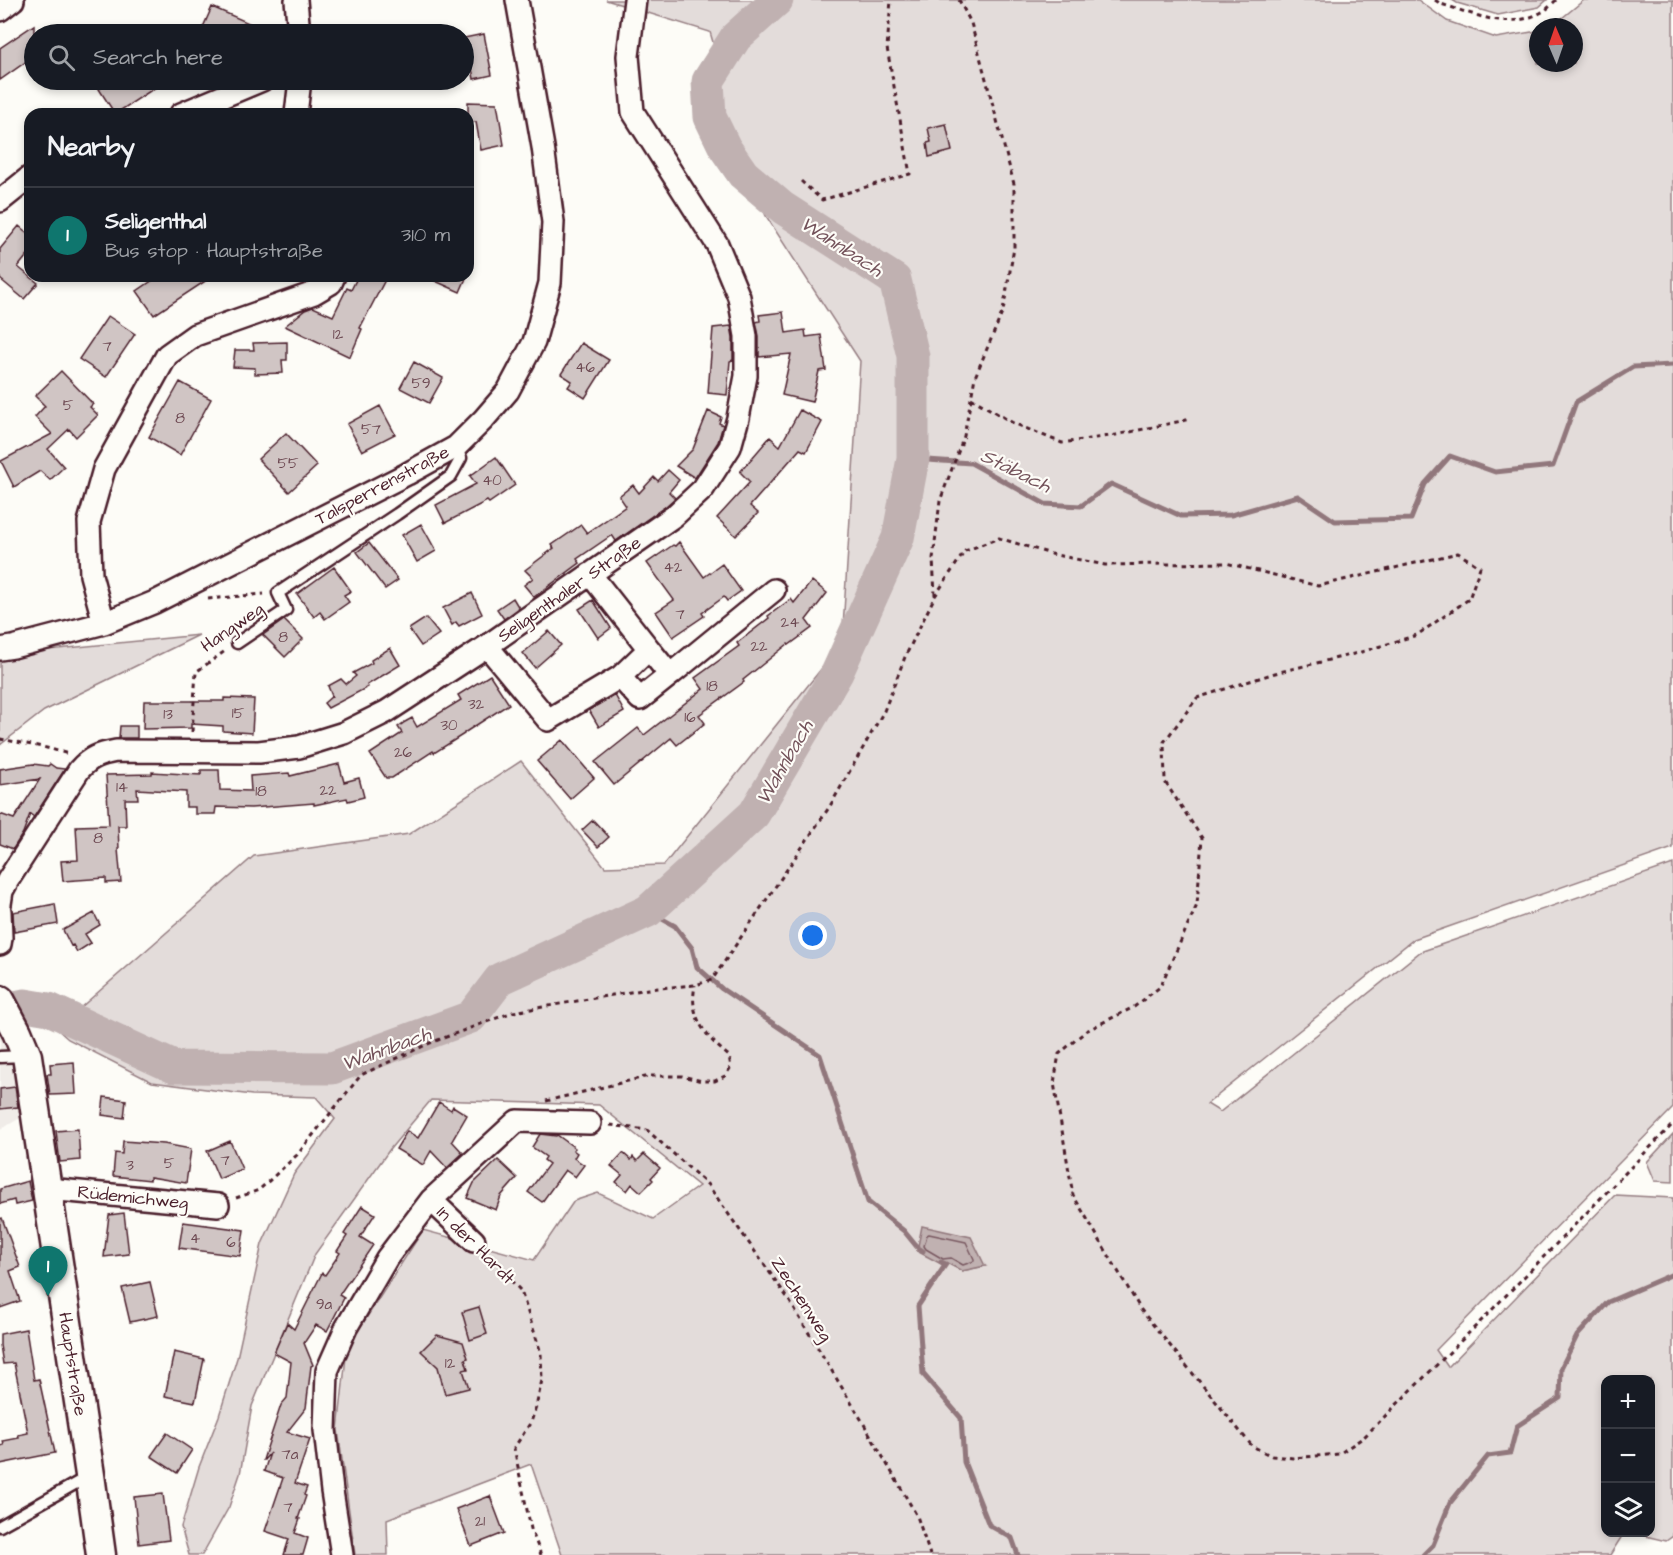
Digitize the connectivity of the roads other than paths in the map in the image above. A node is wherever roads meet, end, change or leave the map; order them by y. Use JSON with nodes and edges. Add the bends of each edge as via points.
{"nodes":[{"id":1,"x":13,"y":0,"type":"edge"},
{"id":2,"x":296,"y":0,"type":"edge"},
{"id":3,"x":517,"y":0,"type":"edge"},
{"id":4,"x":635,"y":0,"type":"edge"},
{"id":5,"x":0,"y":10,"type":"edge"},
{"id":6,"x":298,"y":24,"type":"edge"},
{"id":7,"x":238,"y":90,"type":"edge"},
{"id":8,"x":299,"y":90,"type":"edge"},
{"id":9,"x":195,"y":108,"type":"edge"},
{"id":10,"x":297,"y":108,"type":"edge"},
{"id":11,"x":24,"y":181,"type":"edge"},
{"id":12,"x":0,"y":201,"type":"edge"},
{"id":13,"x":331,"y":282,"type":"edge"},
{"id":14,"x":456,"y":447,"type":"junction"},
{"id":15,"x":590,"y":574,"type":"junction"},
{"id":16,"x":774,"y":590,"type":"dead end"},
{"id":17,"x":104,"y":623,"type":"junction"},
{"id":18,"x":237,"y":643,"type":"road end"},
{"id":19,"x":487,"y":646,"type":"junction"},
{"id":20,"x":0,"y":649,"type":"edge"},
{"id":21,"x":649,"y":649,"type":"junction"},
{"id":22,"x":670,"y":675,"type":"junction"},
{"id":23,"x":620,"y":677,"type":"junction"},
{"id":24,"x":0,"y":904,"type":"edge"},
{"id":25,"x":0,"y":911,"type":"edge"},
{"id":26,"x":0,"y":944,"type":"edge"},
{"id":27,"x":0,"y":1000,"type":"edge"},
{"id":28,"x":15,"y":1048,"type":"edge"},
{"id":29,"x":590,"y":1123,"type":"road end"},
{"id":30,"x":48,"y":1189,"type":"junction"},
{"id":31,"x":431,"y":1200,"type":"junction"},
{"id":32,"x":218,"y":1205,"type":"road end"},
{"id":33,"x":474,"y":1241,"type":"road end"},
{"id":34,"x":90,"y":1475,"type":"junction"},
{"id":35,"x":0,"y":1526,"type":"edge"},
{"id":36,"x":101,"y":1555,"type":"edge"},
{"id":37,"x":342,"y":1555,"type":"edge"}],
"edges":[{"from":1,"to":5,"type":"street"},
{"from":2,"to":6,"type":"street"},
{"from":3,"to":14,"type":"street","name":"Talsperrenstraße","via":[[553,222],[549,283],[534,342],[508,391]]},
{"from":4,"to":15,"type":"street","name":"Seligenthaler Straße","via":[[628,56],[633,112],[717,244],[739,297],[746,336],[746,376],[730,447],[703,489],[674,516]]},
{"from":7,"to":9,"type":"street"},
{"from":8,"to":10,"type":"street"},
{"from":11,"to":12,"type":"street"},
{"from":13,"to":17,"type":"street","via":[[314,293],[195,335],[167,355],[104,469],[89,522],[91,575]]},
{"from":14,"to":17,"type":"street","name":"Talsperrenstraße","via":[[166,597]]},
{"from":14,"to":18,"type":"lane","name":"Hangweg","via":[[461,458],[451,476],[278,594],[286,610]]},
{"from":15,"to":19,"type":"street","name":"Seligenthaler Straße"},
{"from":15,"to":21,"type":"street"},
{"from":16,"to":22,"type":"street"},
{"from":17,"to":20,"type":"street","name":"Talsperrenstraße"},
{"from":19,"to":23,"type":"street","via":[[549,720]]},
{"from":19,"to":24,"type":"street","name":"Seligenthaler Straße","via":[[386,712],[344,733],[299,747],[269,751],[116,751],[88,760],[14,869]]},
{"from":21,"to":22,"type":"street"},
{"from":21,"to":23,"type":"street"},
{"from":22,"to":23,"type":"street","via":[[640,699]]},
{"from":25,"to":26,"type":"street"},
{"from":27,"to":28,"type":"main road","name":"Hauptstraße"},
{"from":28,"to":30,"type":"main road","name":"Hauptstraße"},
{"from":29,"to":31,"type":"street","via":[[518,1121]]},
{"from":30,"to":32,"type":"street","name":"Rüdemichweg"},
{"from":30,"to":34,"type":"main road","name":"Hauptstraße"},
{"from":31,"to":33,"type":"street","name":"In der Hardt"},
{"from":31,"to":37,"type":"street","via":[[387,1258],[346,1328],[327,1371],[325,1430]]},
{"from":34,"to":35,"type":"lane"},
{"from":34,"to":36,"type":"main road","name":"Hauptstraße"}]}
